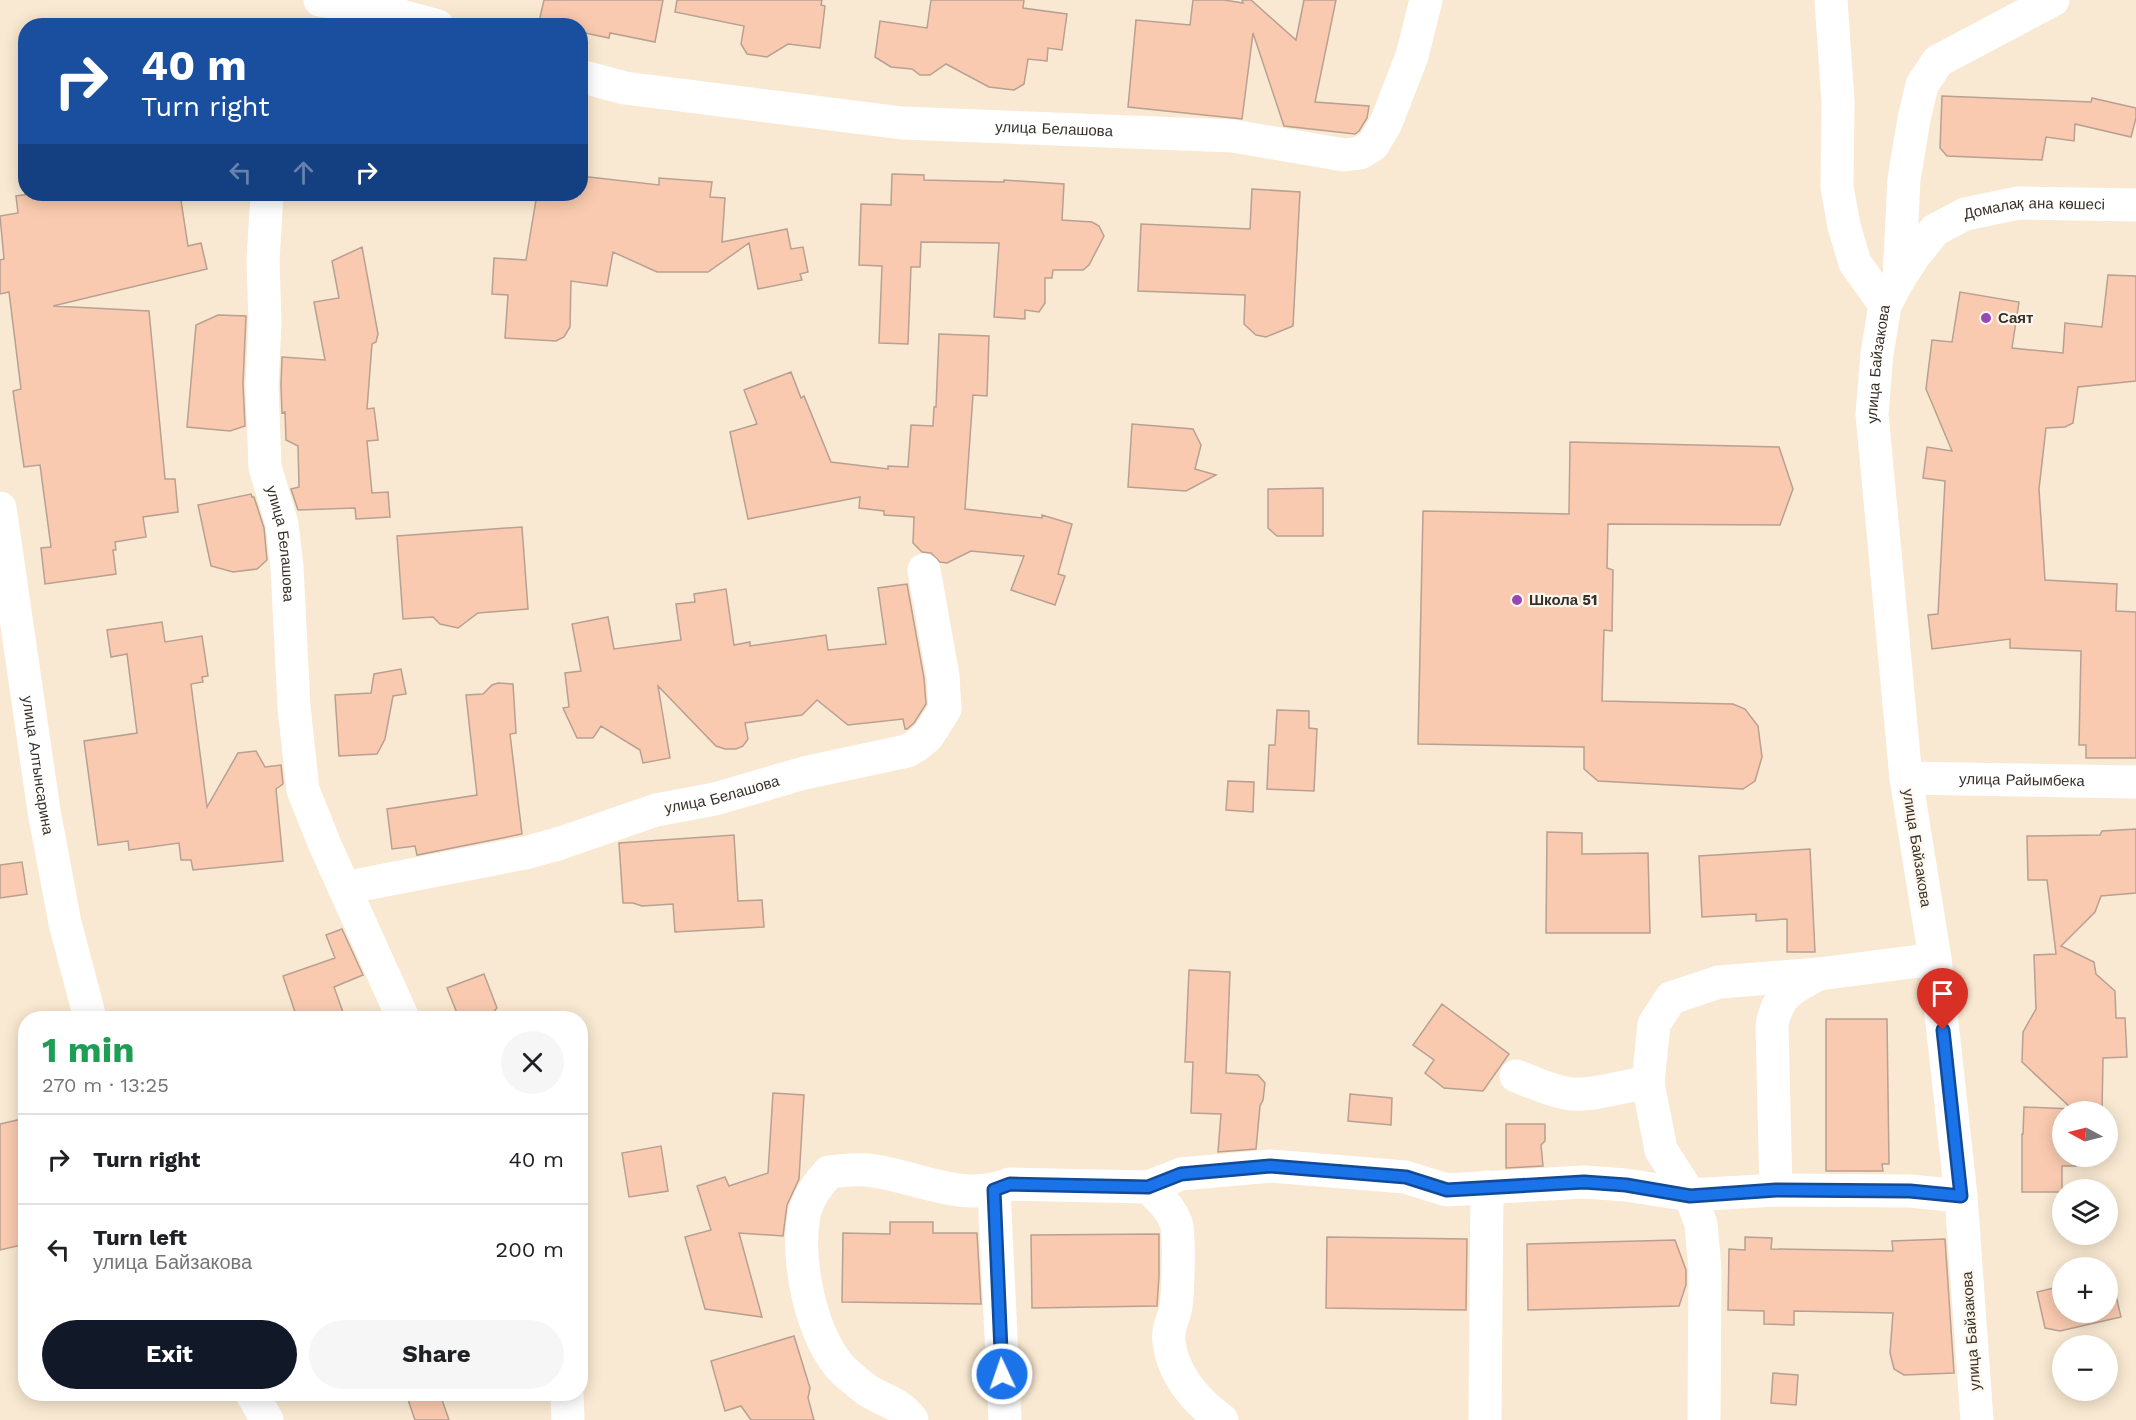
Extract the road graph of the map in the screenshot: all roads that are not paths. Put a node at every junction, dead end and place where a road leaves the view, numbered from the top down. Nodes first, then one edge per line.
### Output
1 (1426, 0) edge
2 (1831, 0) edge
3 (2053, 0) edge
4 (323, 9) edge
5 (408, 18) edge
6 (588, 78) edge
7 (266, 201) edge
8 (2136, 205) edge
9 (1935, 230) joint
10 (1892, 292) junction
11 (0, 508) edge
12 (924, 570) dead end
13 (1906, 778) junction
14 (2136, 782) edge
15 (344, 888) junction
16 (1935, 959) junction
17 (1819, 974) junction
18 (88, 1011) edge
19 (400, 1011) edge
20 (1516, 1076) dead end
21 (1647, 1083) junction
22 (1148, 1187) junction
23 (1487, 1187) junction
24 (994, 1190) junction
25 (1776, 1190) junction
26 (1690, 1196) junction
27 (1961, 1196) junction
28 (256, 1401) edge
29 (567, 1401) edge
30 (267, 1420) edge
31 (568, 1420) edge
32 (912, 1420) edge
33 (1005, 1420) edge
34 (1222, 1420) edge
35 (1485, 1420) edge
36 (1704, 1420) edge
37 (1977, 1420) edge

1 - 6 street, улица Белашова
2 - 10 street
3 - 10 street, улица Байзакова
4 - 5 street
7 - 15 street, улица Белашова
8 - 9 street, Домалақ ана көшесі
9 - 10 street, улица Байзакова
10 - 13 street, улица Байзакова
11 - 18 street, улица Алтынсарина
12 - 15 street, улица Белашова
13 - 14 street, улица Райымбека
13 - 16 street, улица Байзакова
15 - 19 street, улица Белашова
16 - 17 street
16 - 27 street, улица Байзакова
17 - 21 street
17 - 25 street
20 - 21 street
21 - 26 street
22 - 23 street
22 - 24 street
22 - 34 street
23 - 26 street
23 - 35 street
24 - 32 street
24 - 33 street
25 - 26 street
25 - 27 street
26 - 36 street
27 - 37 street, улица Байзакова
28 - 30 street
29 - 31 street

